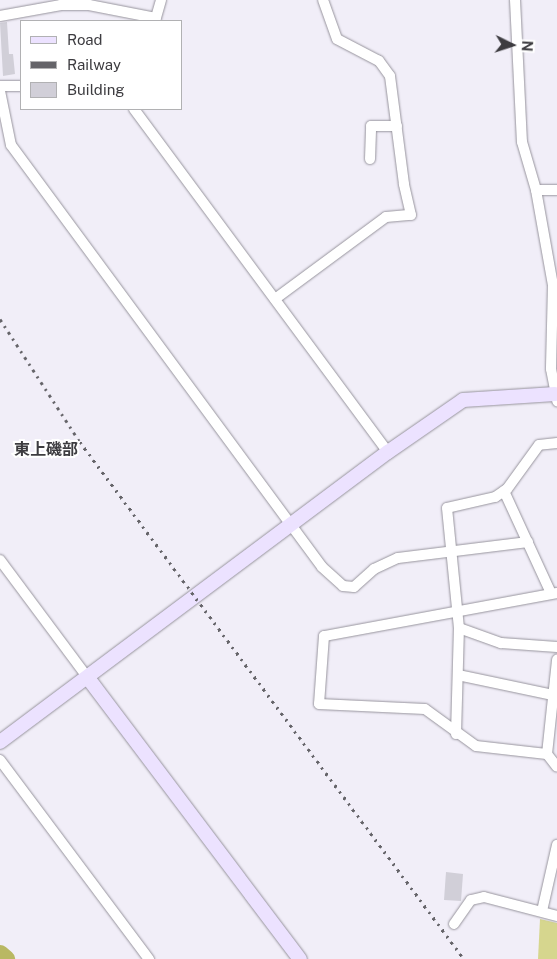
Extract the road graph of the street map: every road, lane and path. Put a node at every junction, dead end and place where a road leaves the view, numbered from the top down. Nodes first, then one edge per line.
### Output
1 (161, 0) edge
2 (323, 0) edge
3 (515, 0) edge
4 (0, 16) edge
5 (156, 20) edge
6 (0, 86) edge
7 (20, 86) edge
8 (0, 91) edge
9 (135, 110) edge
10 (397, 126) junction
11 (370, 159) dead end
12 (536, 190) junction
13 (557, 190) edge
14 (274, 299) junction
15 (556, 397) edge
16 (557, 443) edge
17 (388, 452) junction
18 (504, 490) junction
19 (291, 524) junction
20 (528, 542) junction
21 (452, 553) junction
22 (0, 560) edge
23 (554, 593) edge
24 (459, 610) junction
25 (459, 628) junction
26 (557, 646) edge
27 (557, 660) edge
28 (458, 675) junction
29 (88, 678) junction
30 (553, 696) junction
31 (456, 734) junction
32 (0, 742) edge
33 (547, 754) junction
34 (0, 760) edge
35 (557, 767) edge
36 (557, 845) edge
37 (542, 911) junction
38 (557, 916) edge
39 (454, 924) dead end
40 (148, 959) edge
41 (300, 959) edge

1 - 5 street
2 - 10 street
3 - 12 street
4 - 5 street
6 - 7 street
8 - 19 street
9 - 14 street
10 - 11 street
10 - 14 street
12 - 13 street
12 - 15 street
14 - 17 street
15 - 17 street
16 - 18 street
17 - 19 street
18 - 20 street
18 - 21 street
19 - 21 street
19 - 29 street
20 - 21 street
20 - 23 street
21 - 24 street
22 - 29 street
23 - 24 street
24 - 25 street
24 - 31 street
25 - 26 street
25 - 28 street
27 - 30 street
28 - 30 street
28 - 31 street
29 - 32 street
29 - 41 street
30 - 33 street
31 - 33 street
33 - 35 street
34 - 40 street
36 - 37 street
37 - 38 street
37 - 39 street

